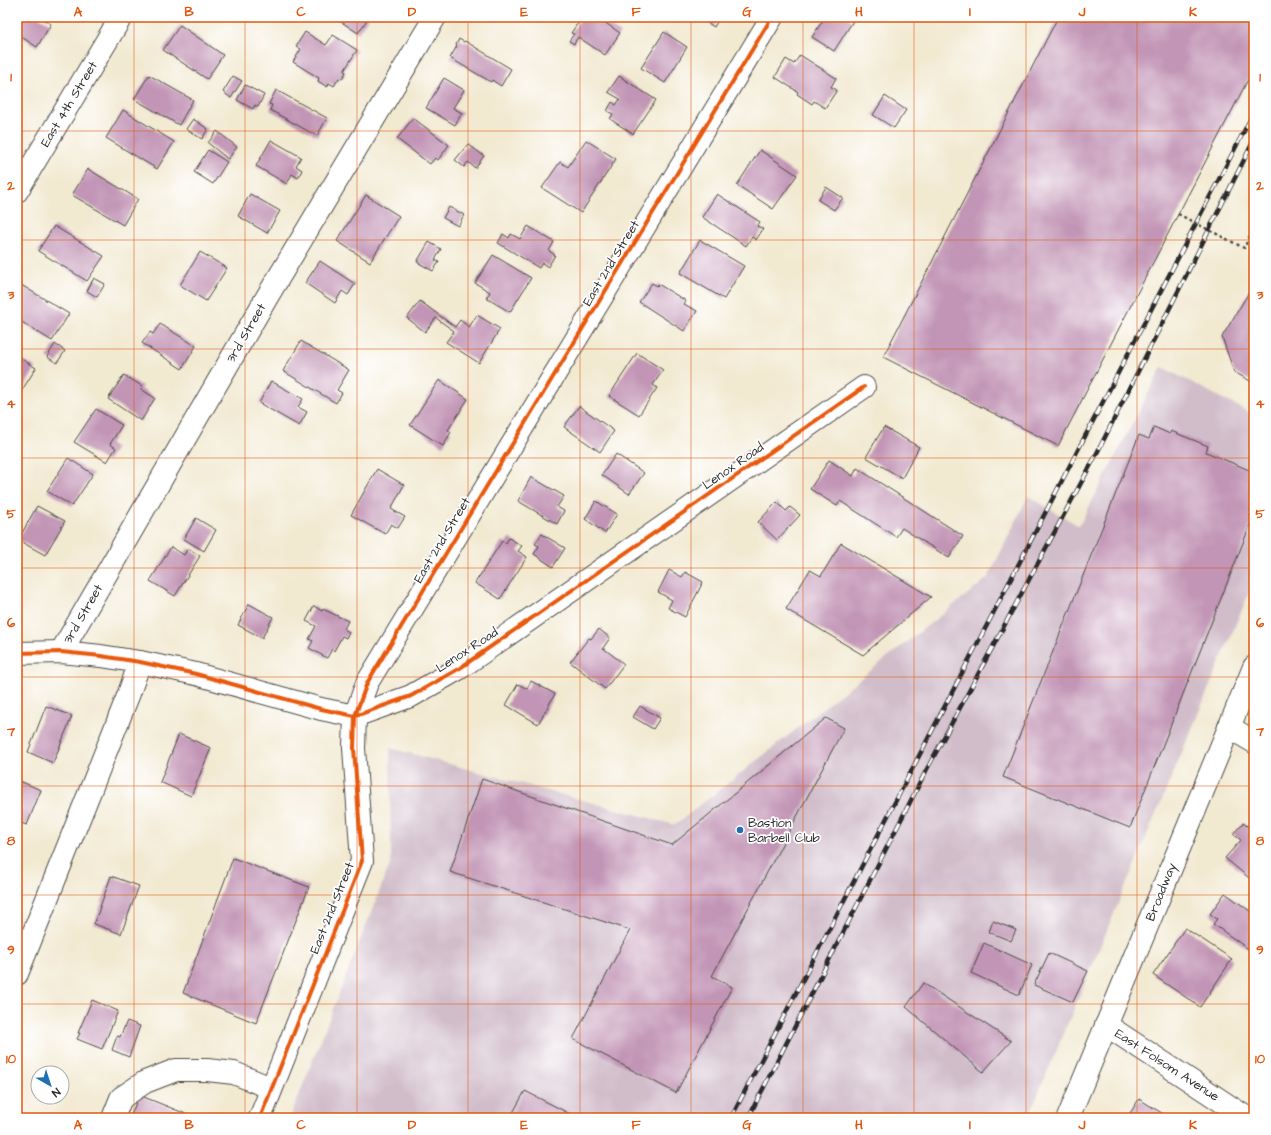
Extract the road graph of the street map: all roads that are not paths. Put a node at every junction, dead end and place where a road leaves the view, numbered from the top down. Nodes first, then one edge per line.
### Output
1 (121, 17) edge
2 (435, 17) edge
3 (772, 17) edge
4 (17, 191) edge
5 (864, 387) dead end
6 (61, 652) junction
7 (17, 653) edge
8 (140, 662) junction
9 (1254, 667) edge
10 (355, 716) junction
11 (1229, 727) junction
12 (1254, 742) edge
13 (17, 974) edge
14 (1106, 1025) junction
15 (271, 1088) junction
16 (113, 1118) edge
17 (260, 1118) edge
18 (1068, 1118) edge
19 (1248, 1118) edge

1 - 4 street, East 4th Street
2 - 6 street, 3rd Street
3 - 10 street, East 2nd Street
5 - 10 street, Lenox Road
6 - 7 street
6 - 8 street
8 - 10 street
8 - 13 street
9 - 11 street, Broadway
10 - 15 street, East 2nd Street
11 - 12 street
11 - 14 street, Broadway
14 - 18 street, Broadway
14 - 19 street, East Folsom Avenue
15 - 16 street
15 - 17 street, East 2nd Street

